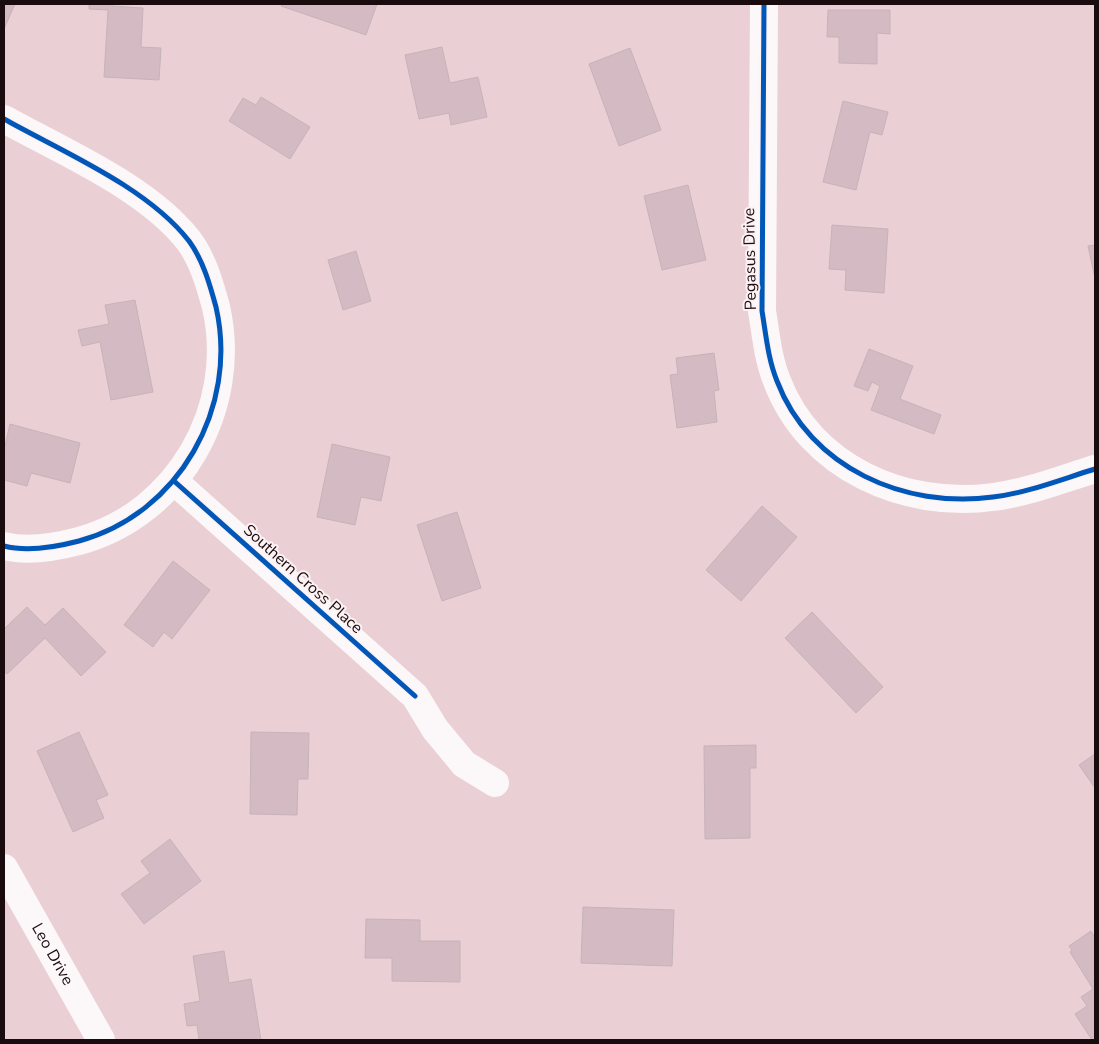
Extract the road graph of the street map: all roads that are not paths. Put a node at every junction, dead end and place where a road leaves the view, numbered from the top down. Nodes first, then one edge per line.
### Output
1 (764, 4) edge
2 (4, 119) edge
3 (1095, 469) edge
4 (174, 481) junction
5 (4, 546) edge
6 (495, 783) dead end
7 (4, 868) edge
8 (101, 1040) edge

1 - 3 street, Pegasus Drive
2 - 4 street
4 - 5 street
4 - 6 street, Southern Cross Place
7 - 8 street, Leo Drive

